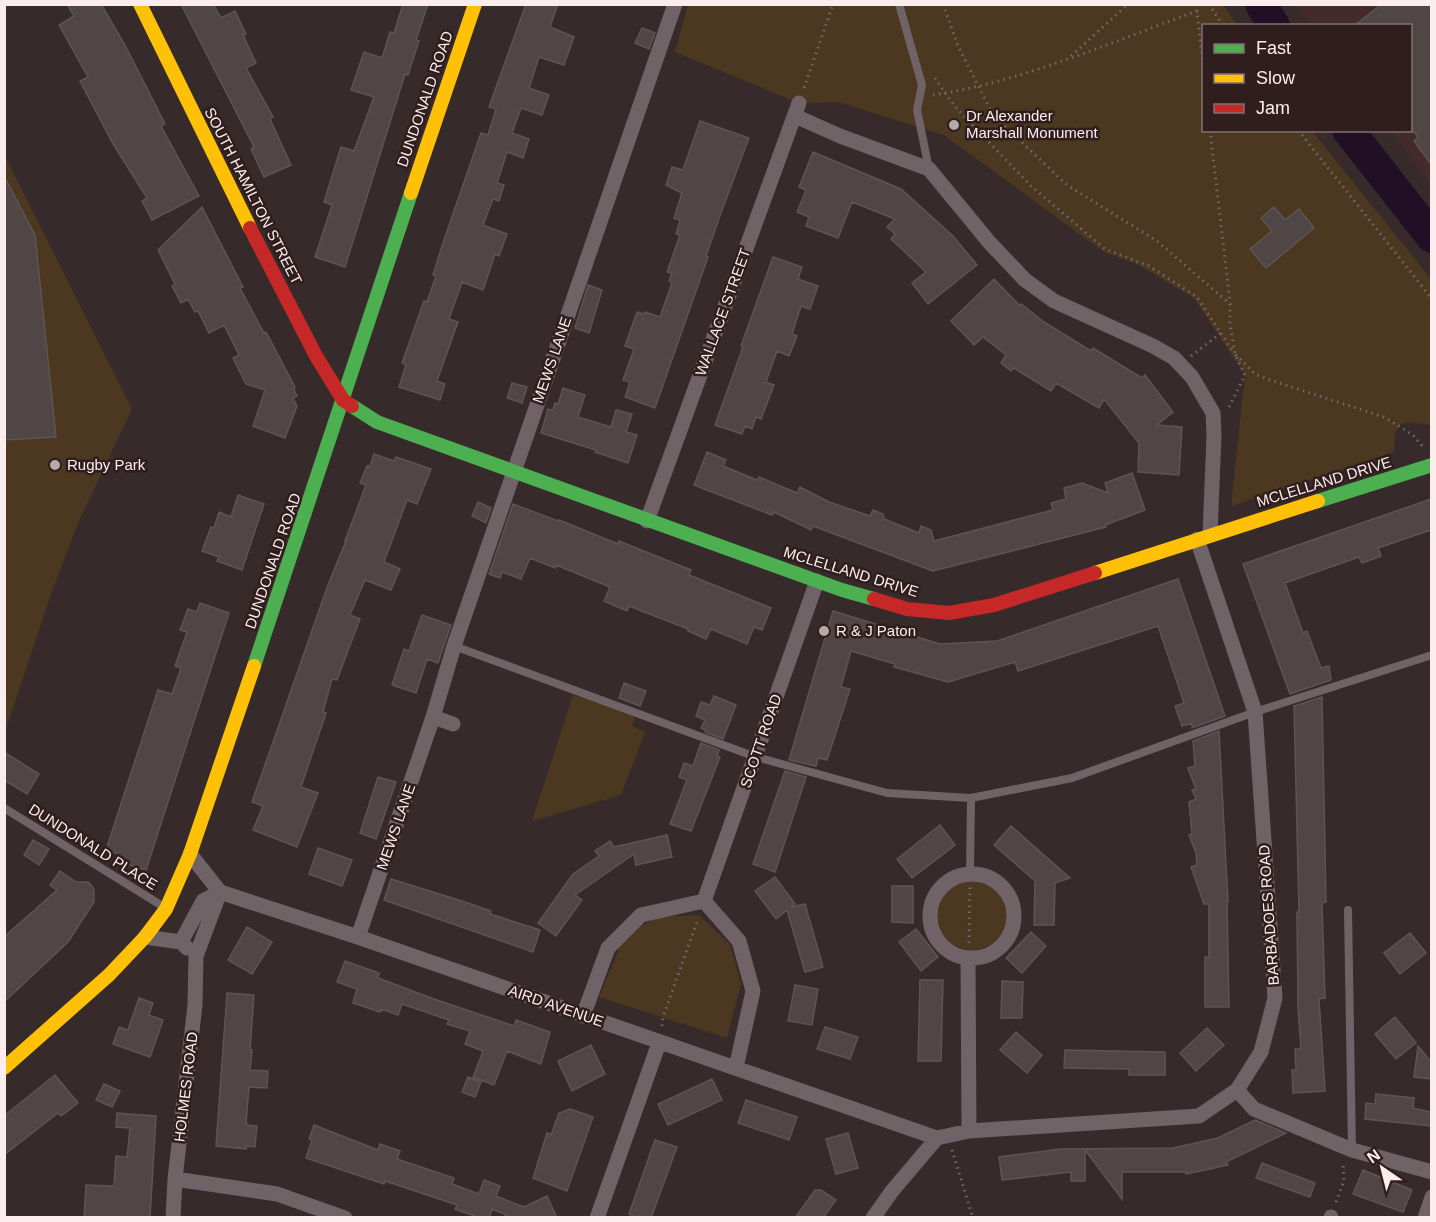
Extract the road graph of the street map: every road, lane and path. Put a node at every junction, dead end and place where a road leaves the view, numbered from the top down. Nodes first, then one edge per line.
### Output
1 (140, 4) edge
2 (475, 4) edge
3 (675, 4) edge
4 (833, 4) edge
5 (899, 4) edge
6 (943, 4) edge
7 (1128, 4) edge
8 (1196, 4) edge
9 (1209, 4) edge
10 (1197, 11) junction
11 (1222, 24) edge
12 (1070, 57) junction
13 (1202, 62) edge
14 (933, 76) dead end
15 (979, 87) junction
16 (945, 93) junction
17 (797, 110) junction
18 (917, 110) junction
19 (1210, 132) edge
20 (1300, 132) edge
21 (929, 169) junction
22 (1431, 299) edge
23 (1230, 304) junction
24 (1221, 333) junction
25 (1234, 354) junction
26 (1180, 364) junction
27 (343, 400) junction
28 (1214, 435) junction
29 (1425, 450) dead end
30 (1431, 465) edge
31 (514, 470) junction
32 (647, 521) junction
33 (1203, 537) junction
34 (817, 581) junction
35 (454, 646) junction
36 (1431, 655) edge
37 (1255, 712) junction
38 (433, 717) junction
39 (453, 724) dead end
40 (756, 757) junction
41 (971, 798) junction
42 (4, 808) edge
43 (190, 854) junction
44 (970, 873) junction
45 (220, 892) junction
46 (704, 901) junction
47 (166, 909) junction
48 (1348, 910) dead end
49 (145, 937) junction
50 (358, 937) junction
51 (181, 942) junction
52 (196, 956) junction
53 (968, 958) junction
54 (584, 1016) junction
55 (659, 1042) junction
56 (4, 1068) edge
57 (736, 1068) junction
58 (1237, 1090) junction
59 (969, 1131) junction
60 (942, 1137) junction
61 (1353, 1151) junction
62 (1431, 1172) edge
63 (175, 1179) junction
64 (1431, 1197) edge
65 (1331, 1217) edge
66 (172, 1218) edge
67 (345, 1218) edge
68 (597, 1218) edge
69 (873, 1218) edge
70 (973, 1218) edge
71 (1425, 1218) edge

1 - 27 street, SOUTH HAMILTON STREET
2 - 27 street, DUNDONALD ROAD
3 - 31 street, MEWS LANE
4 - 17 path
5 - 18 lane
6 - 15 path
7 - 12 path
8 - 10 path
9 - 11 path
10 - 12 path
10 - 13 path
12 - 15 path
14 - 16 path
15 - 16 path
15 - 23 path
16 - 18 path
16 - 24 path
17 - 21 street
17 - 32 street, WALLACE STREET
18 - 21 lane
19 - 23 path
20 - 22 path
21 - 26 street
23 - 25 path
24 - 25 path
24 - 26 path
25 - 28 path
25 - 29 path
26 - 28 street
27 - 31 street, MCLELLAND DRIVE
27 - 43 street, DUNDONALD ROAD
28 - 33 street
30 - 33 street, MCLELLAND DRIVE
31 - 32 street, MCLELLAND DRIVE
31 - 35 street, MEWS LANE
32 - 34 street, MCLELLAND DRIVE
33 - 34 street, MCLELLAND DRIVE
33 - 37 street, BARBADOES ROAD
34 - 40 street, SCOTT ROAD
35 - 38 street, MEWS LANE
35 - 40 lane
36 - 37 lane
37 - 41 lane
37 - 58 street, BARBADOES ROAD
38 - 39 street
38 - 50 street, MEWS LANE
40 - 41 lane
40 - 46 street, SCOTT ROAD
41 - 44 lane
42 - 47 lane, DUNDONALD PLACE
43 - 45 street
43 - 47 street, DUNDONALD ROAD
44 - 53 path
44 - 53 street
44 - 53 street
45 - 50 street, AIRD AVENUE
45 - 51 street
45 - 52 street, HOLMES ROAD
46 - 54 street
46 - 55 path
46 - 57 street
47 - 49 street, DUNDONALD ROAD
48 - 61 lane
49 - 51 street
49 - 56 street, DUNDONALD ROAD
50 - 54 street, AIRD AVENUE
51 - 52 street
52 - 63 street, HOLMES ROAD
53 - 59 street
54 - 55 street, AIRD AVENUE
55 - 57 street, AIRD AVENUE
55 - 68 street
57 - 60 street, AIRD AVENUE
58 - 59 street, BARBADOES ROAD
58 - 61 street
59 - 60 street, BARBADOES ROAD
60 - 69 street
60 - 70 path
61 - 62 street
61 - 65 path
63 - 66 street, HOLMES ROAD
63 - 67 street
64 - 71 street

